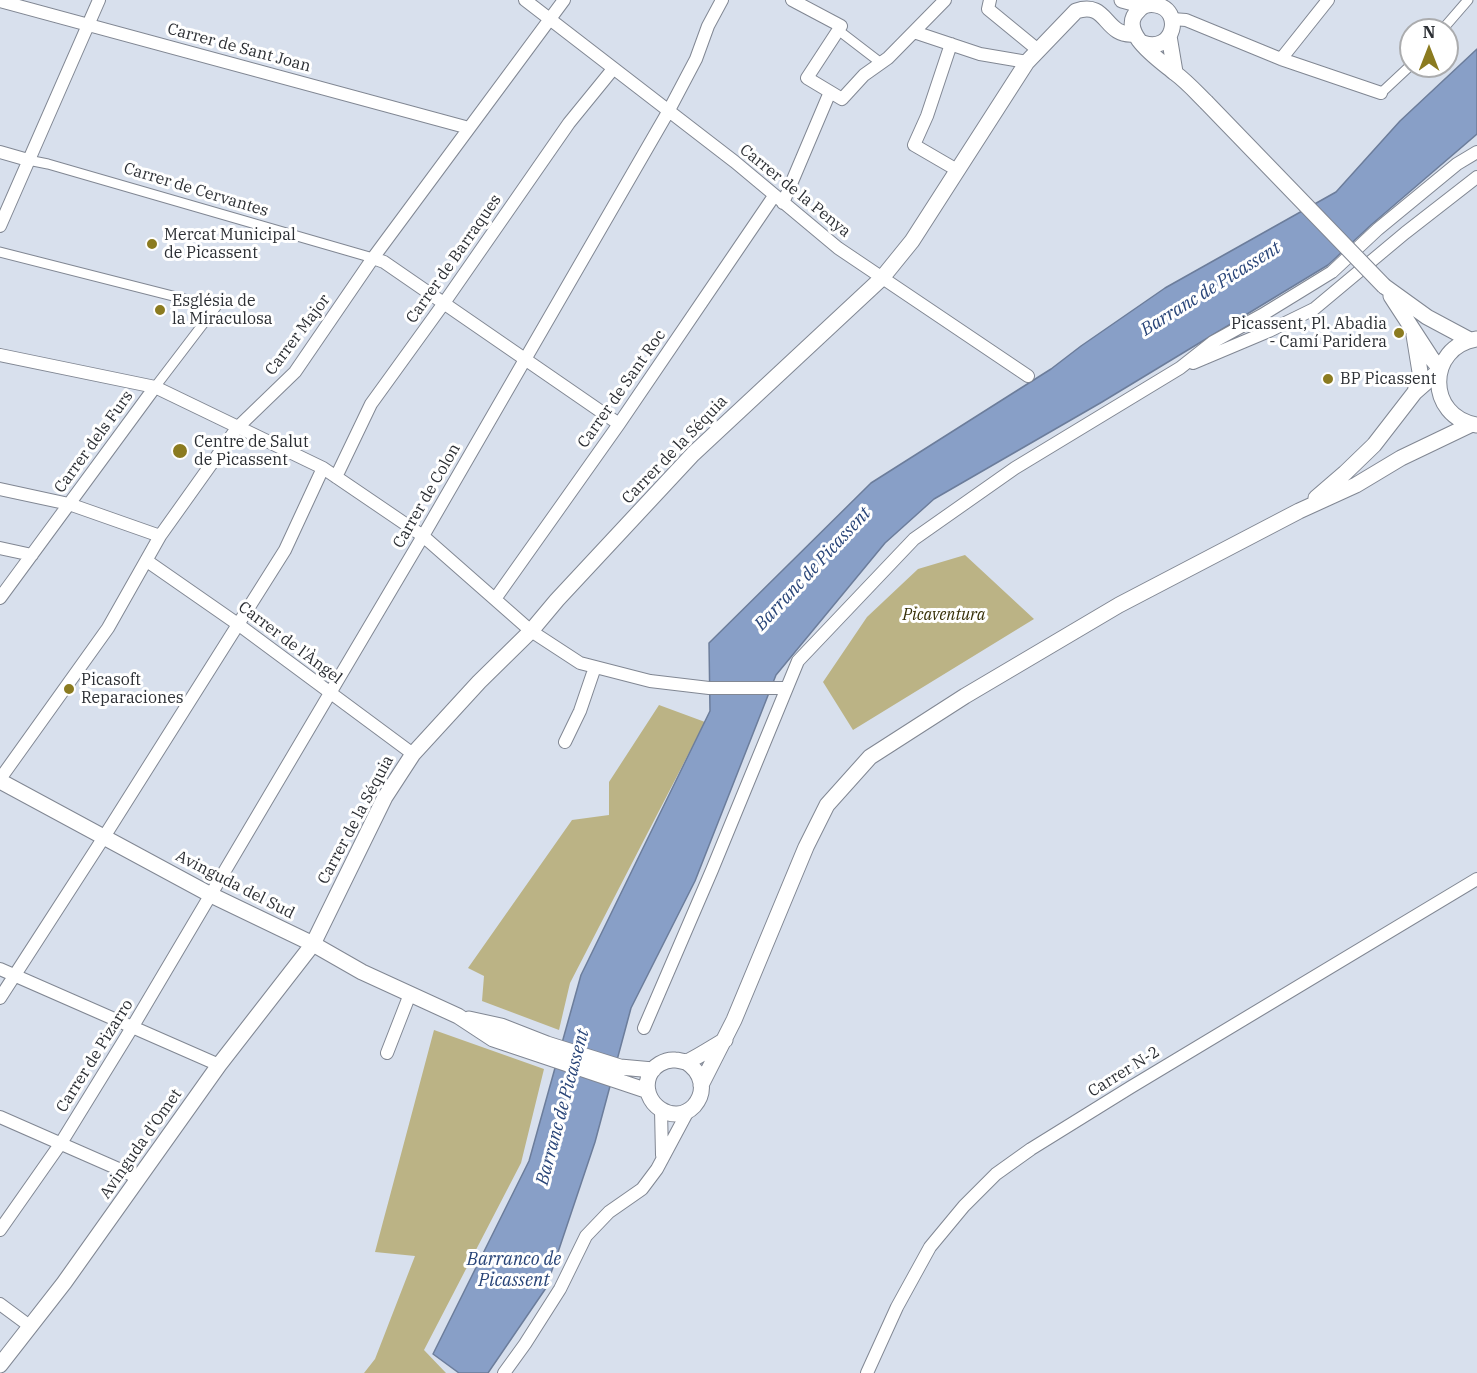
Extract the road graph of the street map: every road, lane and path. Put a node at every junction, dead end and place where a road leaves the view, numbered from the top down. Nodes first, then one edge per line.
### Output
1 (99, 0) edge
2 (525, 0) edge
3 (564, 0) edge
4 (722, 0) edge
5 (794, 0) edge
6 (945, 0) edge
7 (990, 0) edge
8 (1175, 0) edge
9 (1328, 0) edge
10 (1468, 0) edge
11 (0, 1) edge
12 (1137, 6) edge
13 (1171, 17) junction
14 (1452, 18) edge
15 (550, 19) junction
16 (89, 24) junction
17 (838, 30) junction
18 (914, 32) junction
19 (1169, 36) junction
20 (1138, 38) junction
21 (951, 44) junction
22 (1038, 50) junction
23 (1281, 59) junction
24 (1027, 62) junction
25 (881, 63) junction
26 (613, 69) junction
27 (1175, 72) junction
28 (1399, 76) edge
29 (830, 92) junction
30 (1381, 93) joint
31 (668, 112) junction
32 (469, 128) junction
33 (0, 152) edge
34 (1477, 152) edge
35 (28, 160) junction
36 (957, 170) junction
37 (1477, 177) edge
38 (779, 200) junction
39 (0, 226) edge
40 (0, 252) edge
41 (373, 258) junction
42 (882, 278) junction
43 (1384, 286) junction
44 (444, 303) junction
45 (1413, 329) junction
46 (1473, 339) edge
47 (0, 356) edge
48 (526, 359) junction
49 (1180, 368) junction
50 (1440, 369) junction
51 (1028, 376) dead end
52 (155, 387) junction
53 (1415, 392) junction
54 (619, 424) junction
55 (1474, 424) edge
56 (237, 428) junction
57 (323, 468) junction
58 (336, 477) junction
59 (0, 489) edge
60 (69, 504) junction
61 (1299, 512) junction
62 (160, 536) junction
63 (423, 536) junction
64 (0, 548) edge
65 (32, 555) junction
66 (147, 561) junction
67 (0, 598) edge
68 (495, 599) junction
69 (239, 625) junction
70 (531, 631) junction
71 (595, 667) junction
72 (786, 688) junction
73 (329, 693) junction
74 (565, 742) dead end
75 (413, 754) junction
76 (0, 780) edge
77 (104, 837) junction
78 (1477, 879) edge
79 (211, 895) junction
80 (313, 944) junction
81 (0, 969) edge
82 (15, 976) junction
83 (410, 994) junction
84 (0, 998) edge
85 (133, 1026) junction
86 (644, 1028) dead end
87 (725, 1040) junction
88 (387, 1053) dead end
89 (686, 1062) junction
90 (219, 1065) junction
91 (653, 1070) junction
92 (619, 1073) junction
93 (701, 1085) junction
94 (648, 1091) junction
95 (661, 1110) junction
96 (688, 1110) junction
97 (0, 1117) edge
98 (60, 1143) junction
99 (662, 1156) junction
100 (139, 1178) junction
101 (0, 1230) edge
102 (0, 1304) edge
103 (32, 1327) junction
104 (0, 1365) edge
105 (504, 1373) edge
106 (867, 1373) edge

1 - 16 street
2 - 15 street, Carrer de la Penya
3 - 15 street, Carrer Major
4 - 31 street, Carrer de Colon
5 - 17 street
6 - 18 street
7 - 22 street
8 - 12 street
8 - 13 street
9 - 23 street
10 - 14 street
11 - 16 street, Carrer de Sant Joan
12 - 13 street
12 - 20 street
13 - 19 street
13 - 23 street
15 - 26 street, Carrer de la Penya
15 - 32 street, Carrer Major
16 - 32 street, Carrer de Sant Joan
16 - 35 street
17 - 25 street
17 - 29 street
18 - 21 street
18 - 25 street
19 - 20 street
19 - 27 street
20 - 22 street, Carrer de la Séquia
20 - 27 street
21 - 24 street
21 - 36 street
22 - 24 street, Carrer de la Séquia
23 - 30 street
24 - 36 street, Carrer de la Séquia
25 - 29 street
26 - 31 street, Carrer de la Penya
26 - 44 street, Carrer de Barraques
27 - 43 street, bridge
28 - 30 street
29 - 38 street, Carrer de Sant Roc
31 - 38 street, Carrer de la Penya
31 - 48 street, Carrer de Colon
32 - 41 street, Carrer Major
33 - 35 street, Carrer de Cervantes
34 - 49 street
35 - 39 street
35 - 41 street, Carrer de Cervantes
36 - 42 street, Carrer de la Séquia
37 - 49 street
38 - 42 street, Carrer de la Penya
38 - 54 street, Carrer de Sant Roc
40 - 52 street, Carrer dels Furs
41 - 44 street, Carrer de Cervantes
41 - 56 street, Carrer Major
42 - 51 street, Carrer de la Penya
42 - 70 street, Carrer de la Séquia
43 - 45 street
43 - 46 street
44 - 48 street, Carrer de Cervantes
44 - 58 street, Carrer de Barraques
45 - 50 street
45 - 53 street
46 - 50 street
47 - 52 street
48 - 54 street, Carrer de Cervantes
48 - 63 street, Carrer de Colon
49 - 72 street
50 - 53 street
50 - 55 street
52 - 56 street
52 - 60 street, Carrer dels Furs
53 - 61 street
54 - 68 street, Carrer de Sant Roc
55 - 61 street
56 - 57 street
56 - 62 street, Carrer Major
57 - 58 street
57 - 69 street
58 - 63 street
59 - 60 street
60 - 62 street
60 - 65 street, Carrer dels Furs
61 - 87 street
62 - 66 street, Carrer Major
63 - 68 street
63 - 73 street, Carrer de Colon
64 - 65 street
65 - 67 street, Carrer dels Furs
66 - 69 street, Carrer de l'Àngel
66 - 76 street, Carrer Major
68 - 70 street
69 - 73 street, Carrer de l'Àngel
69 - 77 street
70 - 71 street
70 - 75 street, Carrer de la Séquia
71 - 72 street
71 - 74 street
72 - 86 street
73 - 75 street, Carrer de l'Àngel
73 - 79 street, Carrer de Colon
75 - 80 street, Carrer de la Séquia
76 - 77 street, Avinguda del Sud
77 - 79 street, Avinguda del Sud
77 - 82 street
78 - 106 street, Carrer N-2
79 - 80 street, Avinguda del Sud
79 - 85 street, Carrer de Pizarro
80 - 83 street, Avinguda del Sud
80 - 90 street, Avinguda d'Omet
81 - 82 street
82 - 84 street
82 - 85 street
83 - 88 street
83 - 92 street, Avinguda del Sud
85 - 90 street
85 - 98 street, Carrer de Pizarro
87 - 89 street
87 - 93 street
89 - 91 street
89 - 93 street
90 - 100 street, Avinguda d'Omet
91 - 92 street, Avinguda del Sud
91 - 94 street
92 - 94 street, Avinguda del Sud
93 - 96 street
94 - 95 street
95 - 96 street
95 - 99 street
96 - 99 street
97 - 98 street
98 - 100 street
98 - 101 street, Carrer de Pizarro
99 - 105 street
100 - 103 street, Avinguda d'Omet
102 - 103 street
103 - 104 street, Avinguda d'Omet

